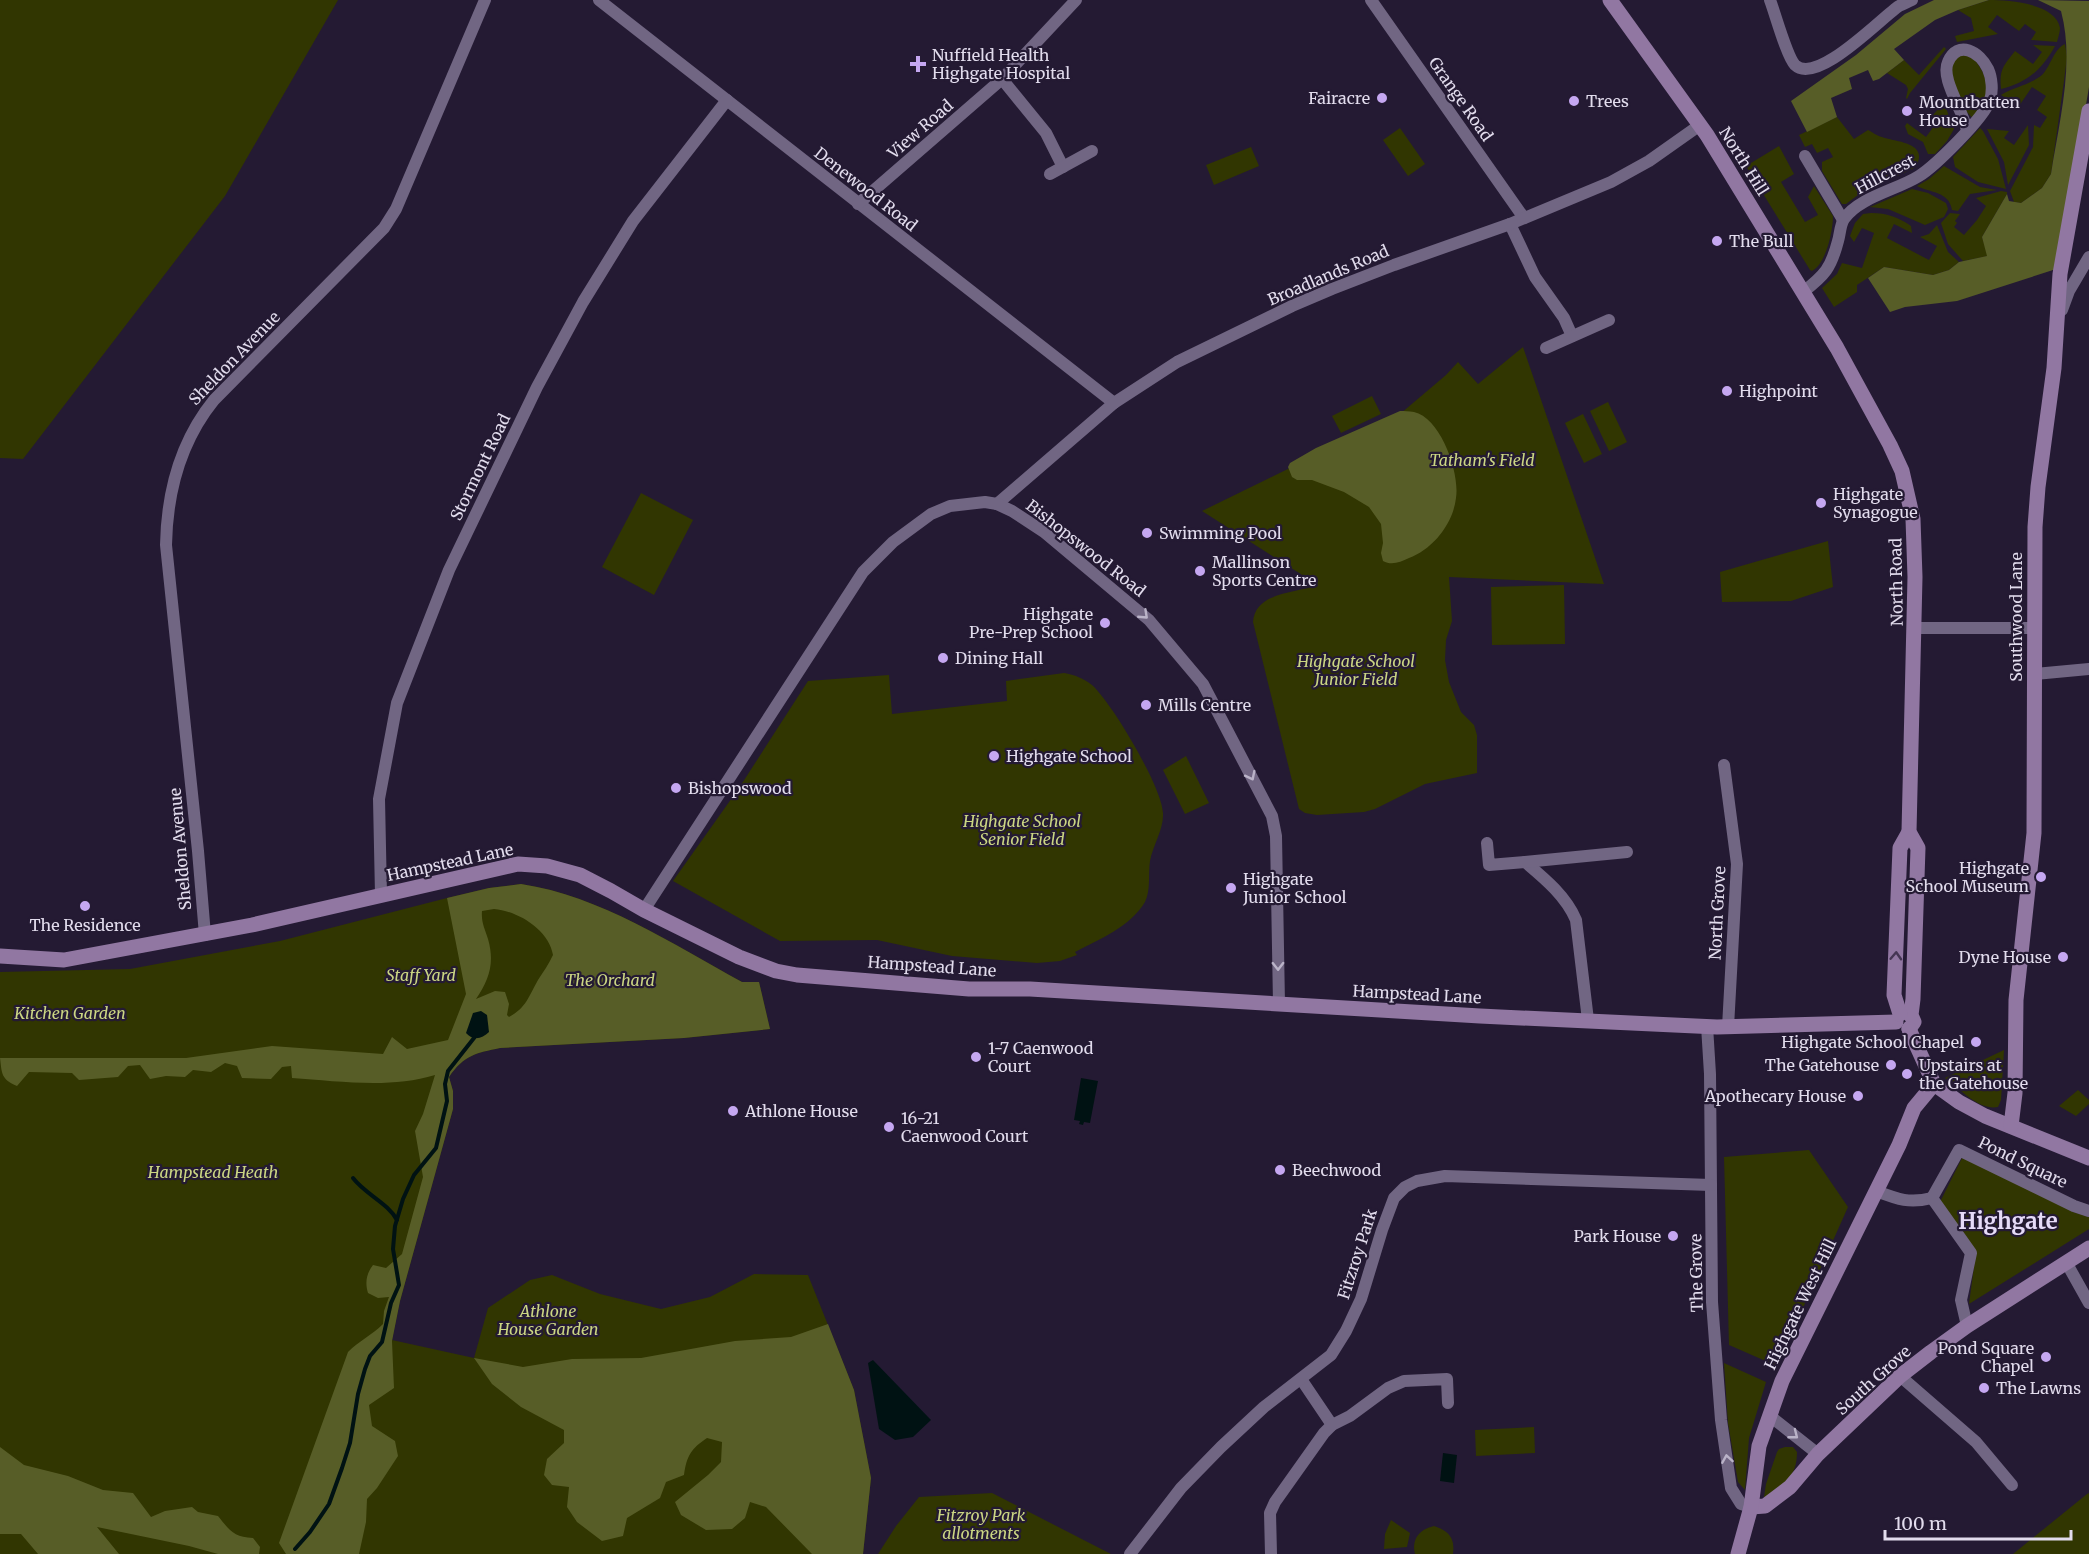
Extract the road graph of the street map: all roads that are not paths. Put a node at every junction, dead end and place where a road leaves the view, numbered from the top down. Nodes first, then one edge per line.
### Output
1 (485, 0) edge
2 (599, 0) edge
3 (1076, 0) edge
4 (1371, 0) edge
5 (1610, 0) edge
6 (1770, 0) edge
7 (1912, 0) edge
8 (1898, 3) edge
9 (1002, 79) junction
10 (727, 99) junction
11 (2089, 111) edge
12 (1700, 125) junction
13 (1967, 131) junction
14 (1092, 151) dead end
15 (1805, 156) dead end
16 (1063, 167) junction
17 (1050, 174) dead end
18 (858, 204) junction
19 (1524, 218) junction
20 (1844, 220) junction
21 (1510, 224) junction
22 (2088, 258) edge
23 (1803, 292) junction
24 (1609, 320) dead end
25 (2058, 320) junction
26 (1572, 336) junction
27 (1546, 348) dead end
28 (1837, 348) joint
29 (1114, 403) junction
30 (997, 504) junction
31 (1915, 628) junction
32 (2033, 628) junction
33 (2089, 669) edge
34 (2035, 674) junction
35 (1724, 765) dead end
36 (1487, 843) dead end
37 (1627, 852) dead end
38 (1525, 862) junction
39 (381, 895) junction
40 (644, 910) junction
41 (205, 934) junction
42 (0, 956) edge
43 (1279, 1004) junction
44 (1588, 1020) junction
45 (1904, 1020) junction
46 (1707, 1026) junction
47 (1728, 1027) junction
48 (1934, 1084) junction
49 (2011, 1126) junction
50 (2089, 1158) edge
51 (1711, 1185) junction
52 (1876, 1191) junction
53 (1932, 1198) junction
54 (2089, 1210) edge
55 (2089, 1248) edge
56 (2066, 1262) junction
57 (2089, 1303) edge
58 (1967, 1326) junction
59 (1900, 1376) junction
60 (1301, 1379) junction
61 (1448, 1403) dead end
62 (1770, 1416) junction
63 (1332, 1425) junction
64 (1818, 1454) junction
65 (2012, 1485) dead end
66 (1751, 1507) junction
67 (1130, 1554) edge
68 (1271, 1554) edge
69 (1738, 1554) edge

1 - 41 street, Sheldon Avenue
2 - 10 street, Denewood Road
3 - 9 street, View Road
4 - 19 street, Grange Road
5 - 12 main road, North Hill
6 - 8 street
7 - 8 street
9 - 16 street
9 - 18 street, View Road
10 - 18 street, Denewood Road
10 - 39 street, Stormont Road
11 - 25 main road, Southwood Lane
12 - 19 street, Broadlands Road
12 - 23 main road, North Hill
13 - 13 street, Hillcrest
13 - 20 street, Hillcrest
14 - 16 street
15 - 20 street
16 - 17 street
18 - 29 street, Denewood Road
19 - 21 street, Broadlands Road
20 - 23 street
21 - 26 street
21 - 29 street, Broadlands Road
22 - 25 street
23 - 28 main road, North Hill
24 - 26 street
25 - 32 main road, Southwood Lane
26 - 27 street
28 - 31 main road, North Road
29 - 30 street, Broadlands Road
30 - 40 street, Bishopswood Road
30 -> 43 street, Bishopswood Road
31 - 32 street
31 - 45 main road, North Road
32 - 34 main road, Southwood Lane
33 - 34 street
34 - 49 main road, Southwood Lane
35 - 47 street, North Grove
36 - 38 street
37 - 38 street
38 - 44 street
39 - 40 main road, Hampstead Lane
39 - 41 main road, Hampstead Lane
40 - 43 main road, Hampstead Lane
41 - 42 main road, Hampstead Lane
43 - 44 main road, Hampstead Lane
44 - 46 main road, Hampstead Lane
45 - 47 main road, Hampstead Lane
45 - 48 main road, North Road
46 - 47 main road, Hampstead Lane
46 - 51 street, The Grove
48 - 49 main road
48 - 52 main road, Highgate West Hill
49 - 50 main road
51 - 60 street, Fitzroy Park
66 -> 51 street, The Grove
52 - 53 street
52 - 62 main road, Highgate West Hill
53 - 54 street, Pond Square
53 - 58 street
55 - 56 main road, South Grove
56 - 57 street
56 - 58 main road, South Grove
58 - 59 main road, South Grove
59 - 64 main road, South Grove
59 - 65 street
60 - 63 street
60 - 67 street, Fitzroy Park
61 - 63 street
62 -> 64 street
62 - 66 main road, Highgate West Hill
63 - 68 street
64 - 66 main road, South Grove
66 - 69 main road, Highgate West Hill

